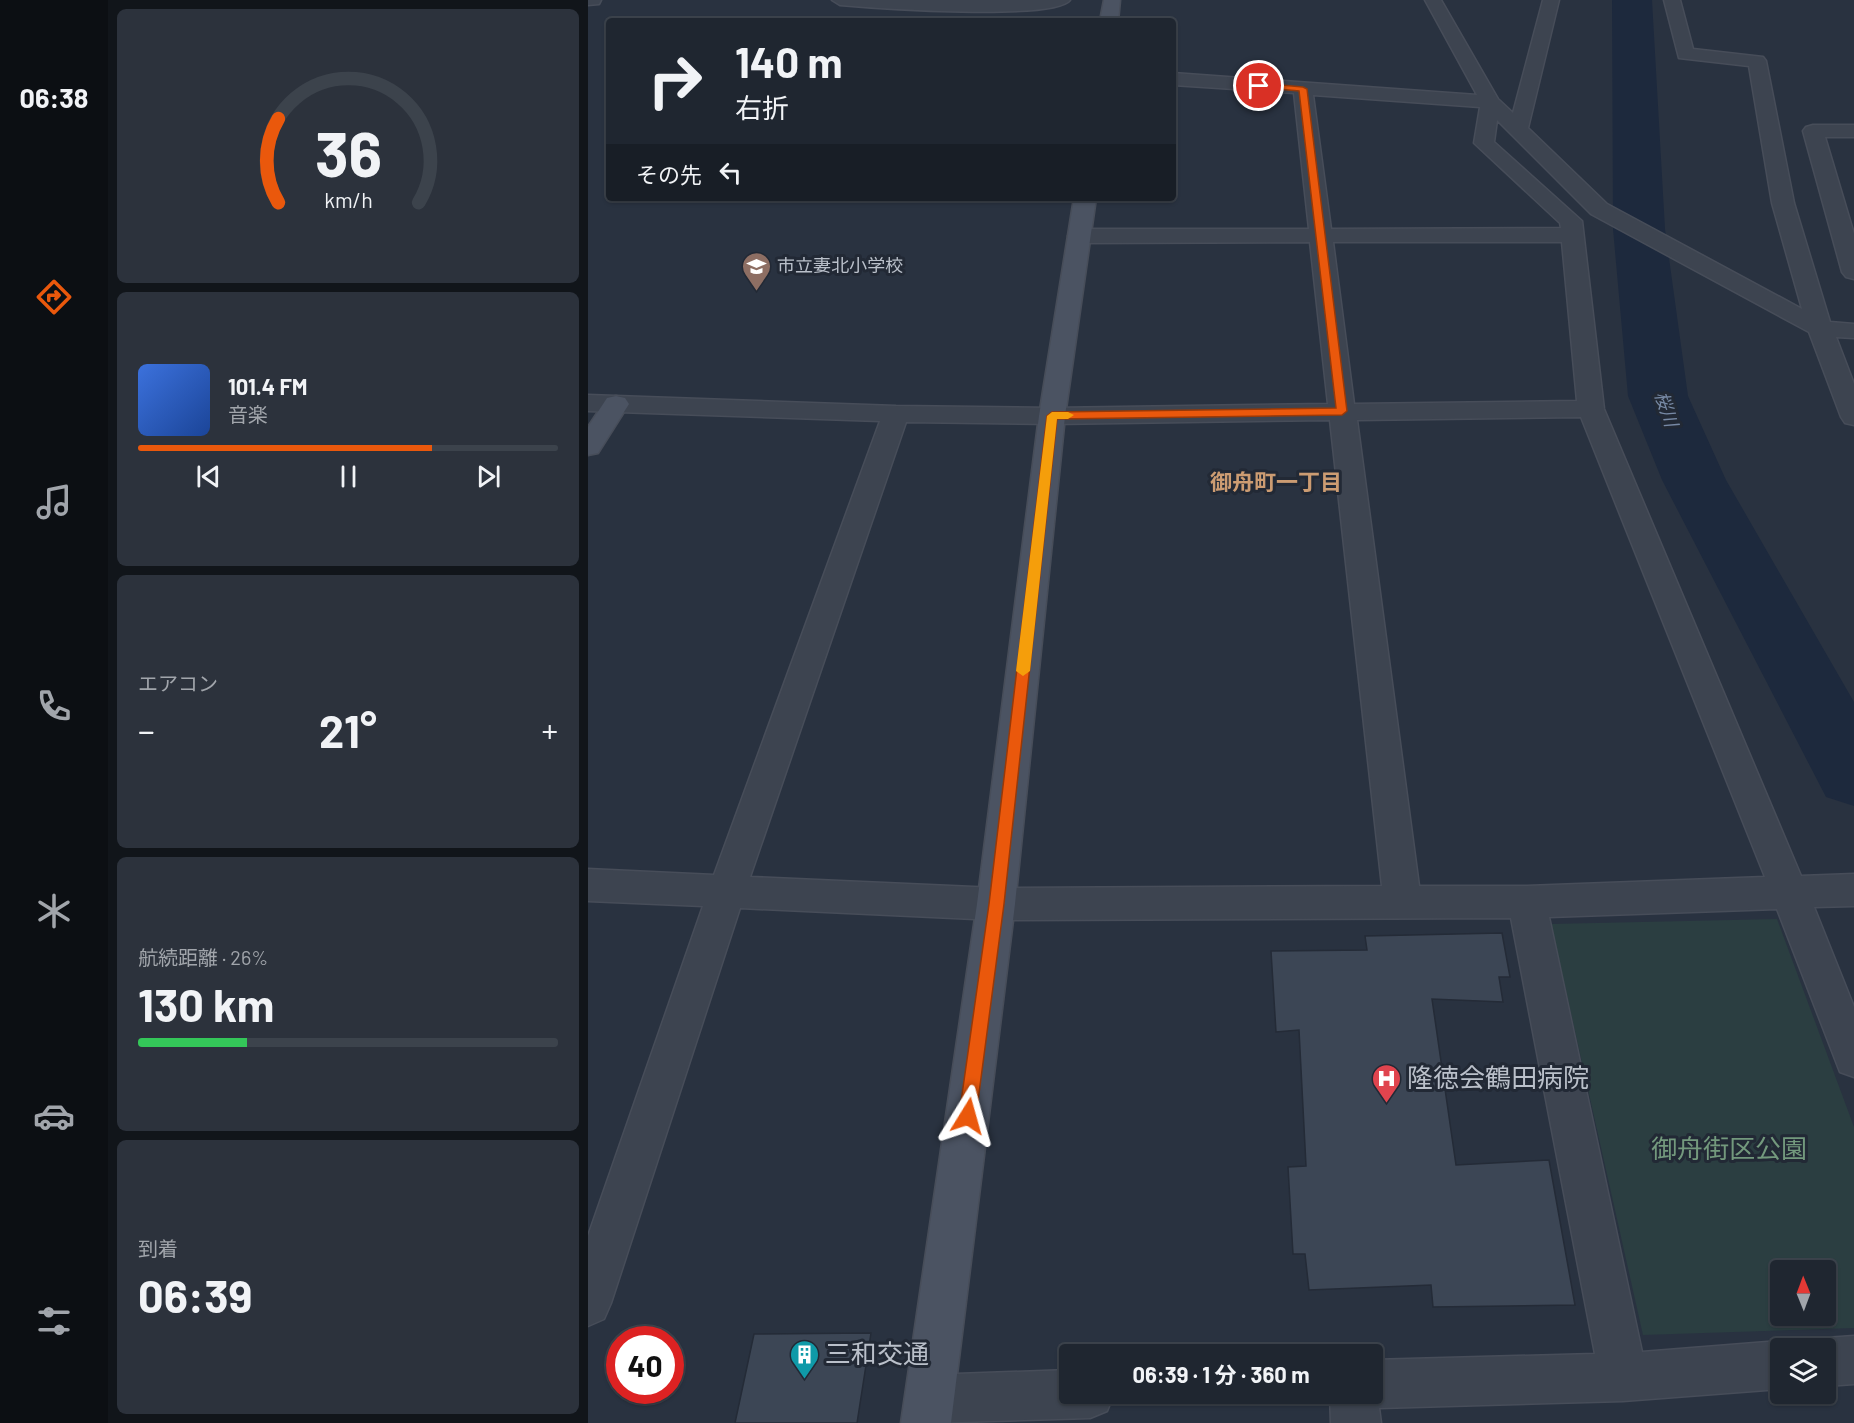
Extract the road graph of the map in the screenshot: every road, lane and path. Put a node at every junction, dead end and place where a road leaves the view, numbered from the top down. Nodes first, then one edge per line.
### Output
1 (588, 0) edge
2 (593, 0) edge
3 (840, 0) edge
4 (1062, 0) edge
5 (1112, 0) edge
6 (1432, 0) edge
7 (1551, 0) edge
8 (1672, 0) edge
9 (1109, 18) edge
10 (1176, 79) edge
11 (1303, 89) junction
12 (1490, 102) junction
13 (1518, 130) junction
14 (1854, 131) edge
15 (1084, 201) edge
16 (1572, 235) junction
17 (1079, 236) junction
18 (1320, 236) junction
19 (1854, 272) edge
20 (1820, 328) junction
21 (1854, 331) edge
22 (588, 403) edge
23 (616, 404) junction
24 (1591, 409) junction
25 (1342, 411) junction
26 (896, 414) junction
27 (1052, 416) junction
28 (1854, 417) edge
29 (588, 447) edge
30 (588, 885) edge
31 (1854, 890) edge
32 (1790, 891) junction
33 (726, 893) junction
34 (1402, 902) junction
35 (1527, 902) junction
36 (996, 904) junction
37 (1854, 1058) edge
38 (588, 1303) edge
39 (1854, 1360) edge
40 (1836, 1361) edge
41 (1770, 1366) edge
42 (1623, 1377) junction
43 (1383, 1384) edge
44 (1059, 1397) edge
45 (1355, 1404) edge
46 (928, 1411) edge
47 (1356, 1423) edge

1 - 2 street
3 - 4 street
5 - 9 street
6 - 12 street
7 - 13 street
8 - 20 street
10 - 11 street
11 - 12 street
11 - 18 street
12 - 13 street
12 - 16 street
13 - 20 street
14 - 19 street
15 - 17 street
16 - 18 street
16 - 24 street
17 - 18 street
17 - 27 street
18 - 25 street
20 - 21 street
20 - 28 street
22 - 23 street
23 - 26 street
23 - 29 street
24 - 25 street
24 - 32 street
25 - 27 street
25 - 34 street
26 - 27 street
26 - 33 street
27 - 36 street
30 - 33 street
31 - 32 street
32 - 35 street
32 - 37 street
33 - 36 street
33 - 38 street
34 - 35 street
34 - 36 street
35 - 42 street
36 - 46 street
39 - 40 street
41 - 42 street
42 - 43 street
44 - 46 street
45 - 47 street

